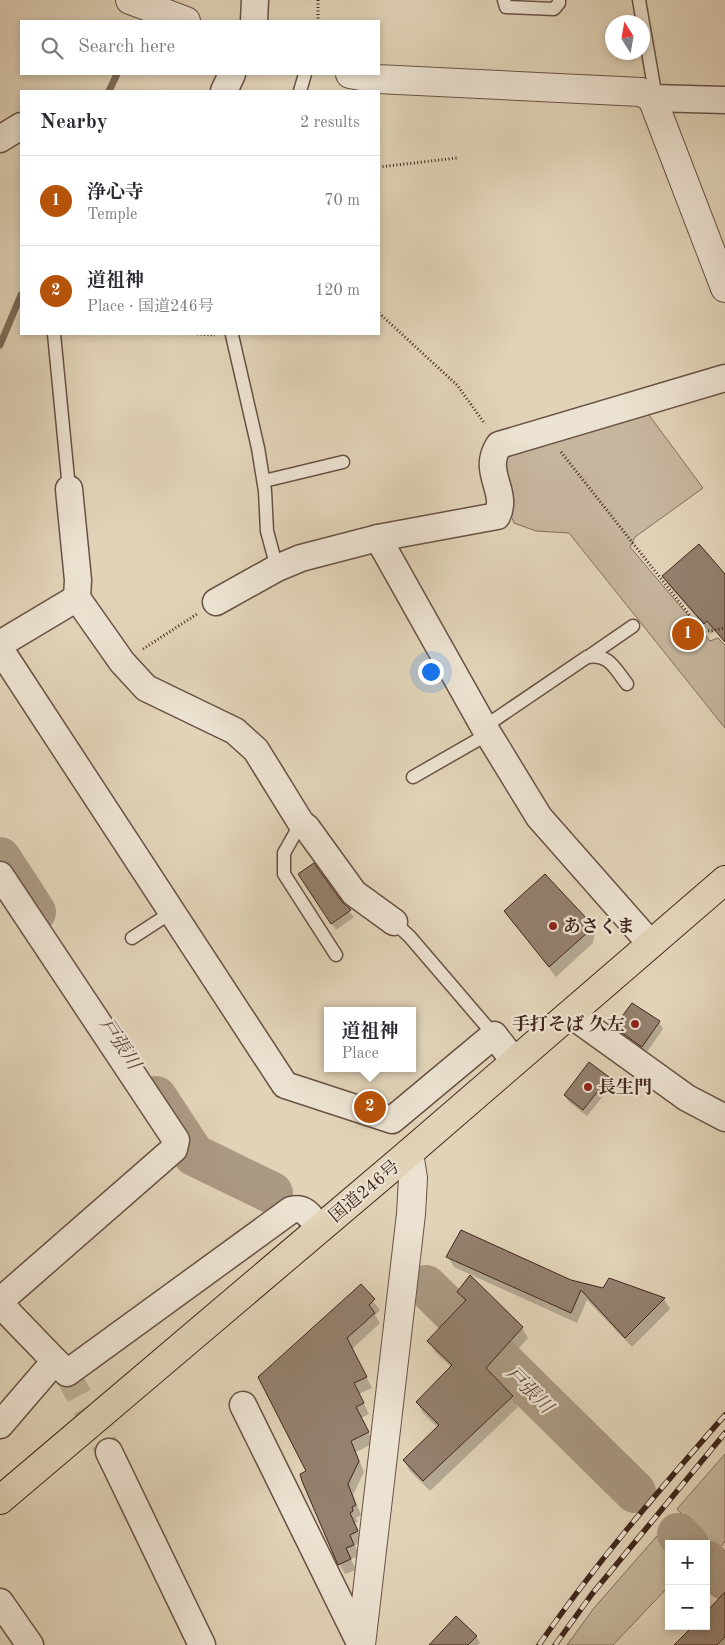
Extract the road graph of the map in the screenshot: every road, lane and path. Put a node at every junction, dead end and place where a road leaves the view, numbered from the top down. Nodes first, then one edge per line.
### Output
1 (130, 0) edge
2 (255, 0) edge
3 (318, 0) edge
4 (504, 0) edge
5 (559, 0) edge
6 (639, 0) edge
7 (183, 20) edge
8 (254, 20) edge
9 (318, 20) edge
10 (232, 75) edge
11 (305, 75) edge
12 (355, 75) edge
13 (224, 90) edge
14 (300, 90) edge
15 (654, 98) junction
16 (725, 100) edge
17 (20, 127) edge
18 (0, 139) edge
19 (457, 158) dead end
20 (380, 167) edge
21 (725, 288) edge
22 (380, 314) edge
23 (385, 320) junction
24 (380, 321) edge
25 (54, 335) edge
26 (232, 335) edge
27 (725, 378) edge
28 (546, 432) junction
29 (499, 446) junction
30 (343, 462) dead end
31 (264, 481) junction
32 (69, 489) joint
33 (378, 538) junction
34 (277, 568) junction
35 (77, 598) junction
36 (216, 602) joint
37 (633, 626) dead end
38 (725, 628) edge
39 (0, 644) edge
40 (0, 649) edge
41 (587, 657) junction
42 (128, 658) junction
43 (627, 684) dead end
44 (486, 731) junction
45 (413, 777) dead end
46 (301, 824) junction
47 (0, 875) edge
48 (725, 880) edge
49 (172, 912) junction
50 (394, 922) joint
51 (132, 938) dead end
52 (650, 943) junction
53 (336, 955) dead end
54 (570, 1014) junction
55 (494, 1035) junction
56 (515, 1062) junction
57 (725, 1118) edge
58 (409, 1153) junction
59 (319, 1228) junction
60 (0, 1302) edge
61 (55, 1361) junction
62 (243, 1405) dead end
63 (0, 1425) edge
64 (109, 1452) tunnel mouth
65 (0, 1500) edge
66 (0, 1602) edge
67 (30, 1645) edge
68 (202, 1645) edge
69 (361, 1645) edge

1 - 7 street
2 - 8 street
3 - 9 path
4 - 5 lane
6 - 15 lane
10 - 13 street
11 - 14 lane
12 - 15 street
15 - 16 street
15 - 21 street
17 - 18 street
19 - 20 path
22 - 23 path
23 - 24 path
23 - 29 path
25 - 32 lane
26 - 31 lane
27 - 28 street
28 - 29 street
28 - 38 path
29 - 33 street
30 - 31 lane
31 - 34 lane
32 - 35 street
33 - 34 street
33 - 44 street
34 - 36 street
35 - 39 street
35 - 42 street
36 - 42 path
37 - 41 lane
40 - 49 street
41 - 43 lane
41 - 44 lane
42 - 46 street
44 - 45 lane
44 - 52 street
46 - 50 street
46 - 53 lane
47 - 60 street
48 - 52 highway, 国道246号
49 - 51 lane
49 - 55 street
50 - 55 lane
52 - 54 highway, 国道246号
54 - 56 highway, 国道246号
54 - 57 street
55 - 56 street
56 - 58 highway, 国道246号
58 - 59 highway, 国道246号
58 - 69 street
59 - 61 street
59 - 65 highway, 国道246号
60 - 61 street
61 - 63 street
62 - 69 street
64 - 68 street
66 - 67 street

